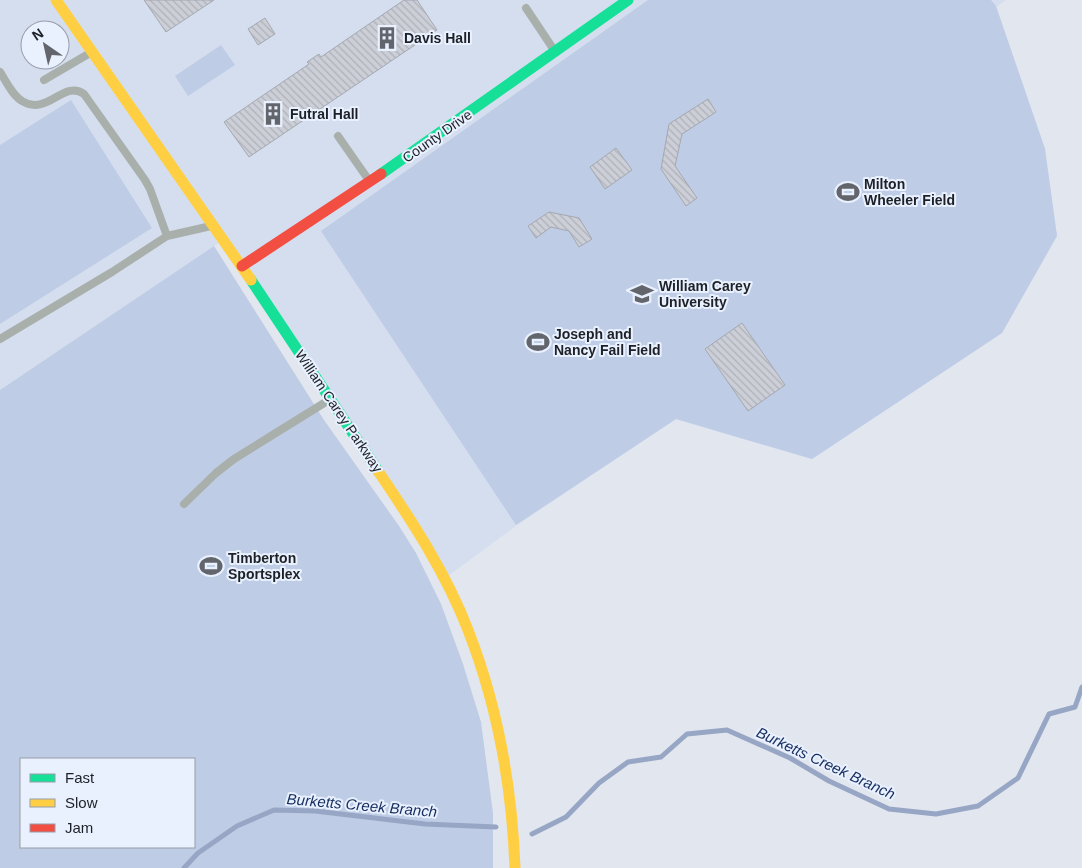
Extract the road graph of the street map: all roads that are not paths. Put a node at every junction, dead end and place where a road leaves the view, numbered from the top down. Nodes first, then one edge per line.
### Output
1 (56, 0) edge
2 (628, 0) edge
3 (612, 5) edge
4 (526, 8) dead end
5 (92, 52) junction
6 (555, 52) junction
7 (0, 72) edge
8 (44, 80) dead end
9 (338, 136) dead end
10 (370, 182) junction
11 (213, 225) junction
12 (167, 236) junction
13 (242, 266) junction
14 (0, 338) edge
15 (331, 399) junction
16 (184, 504) dead end
17 (515, 868) edge

1 - 5 street, William Carey Parkway
2 - 3 street, County Drive
3 - 6 street, County Drive
4 - 6 lane
5 - 8 lane
5 - 11 street, William Carey Parkway
6 - 10 street, County Drive
7 - 12 lane
9 - 10 lane
10 - 13 street, County Drive
11 - 12 lane
11 - 13 street, William Carey Parkway
12 - 14 lane
13 - 15 street, William Carey Parkway
15 - 16 lane
15 - 17 street, William Carey Parkway

